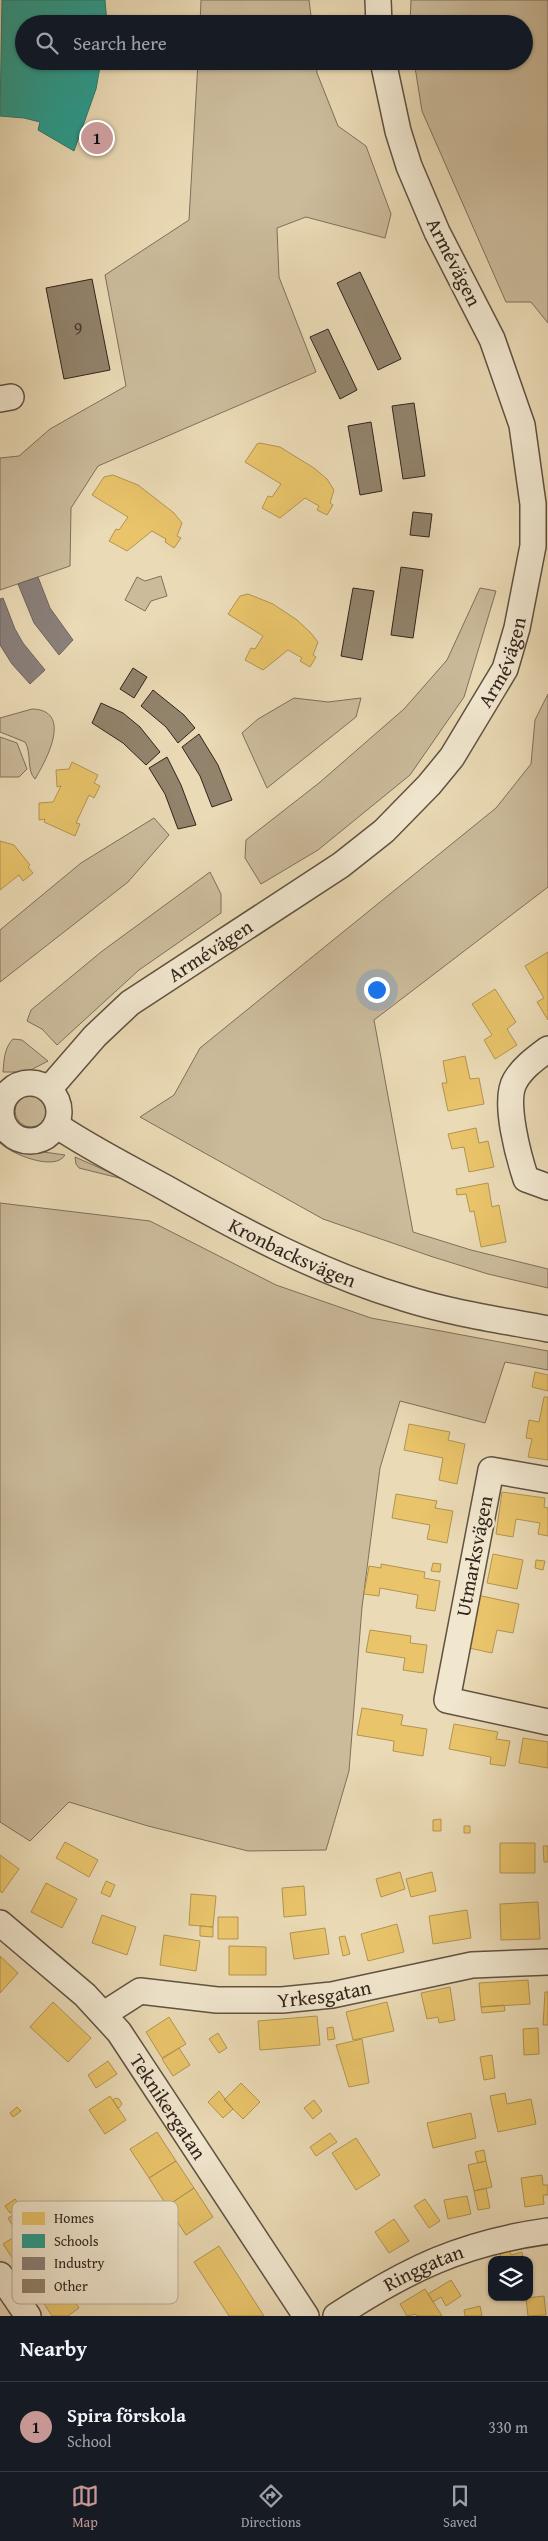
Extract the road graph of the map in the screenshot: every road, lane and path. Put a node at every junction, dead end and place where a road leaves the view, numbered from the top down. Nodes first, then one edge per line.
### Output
1 (378, 0) edge
2 (379, 15) edge
3 (385, 70) edge
4 (548, 1049) edge
5 (49, 1089) junction
6 (2, 1097) edge
7 (56, 1125) junction
8 (548, 1187) edge
9 (548, 1329) edge
10 (548, 1480) edge
11 (548, 1722) edge
12 (0, 1923) edge
13 (548, 1962) edge
14 (104, 2014) junction
15 (548, 2231) edge
16 (0, 2275) edge
17 (12, 2293) edge
18 (20, 2304) edge
19 (28, 2316) edge
20 (306, 2316) edge
21 (336, 2316) edge

1 - 2 street
3 - 5 street, Armévägen
4 - 8 street
5 - 6 street
5 - 7 street
6 - 7 street
7 - 9 street, Kronbacksvägen
10 - 11 street, Utmarksvägen
12 - 14 street, Teknikergatan
13 - 14 street, Yrkesgatan
14 - 20 street, Teknikergatan
15 - 21 street, Ringgatan
16 - 17 street
18 - 19 street

